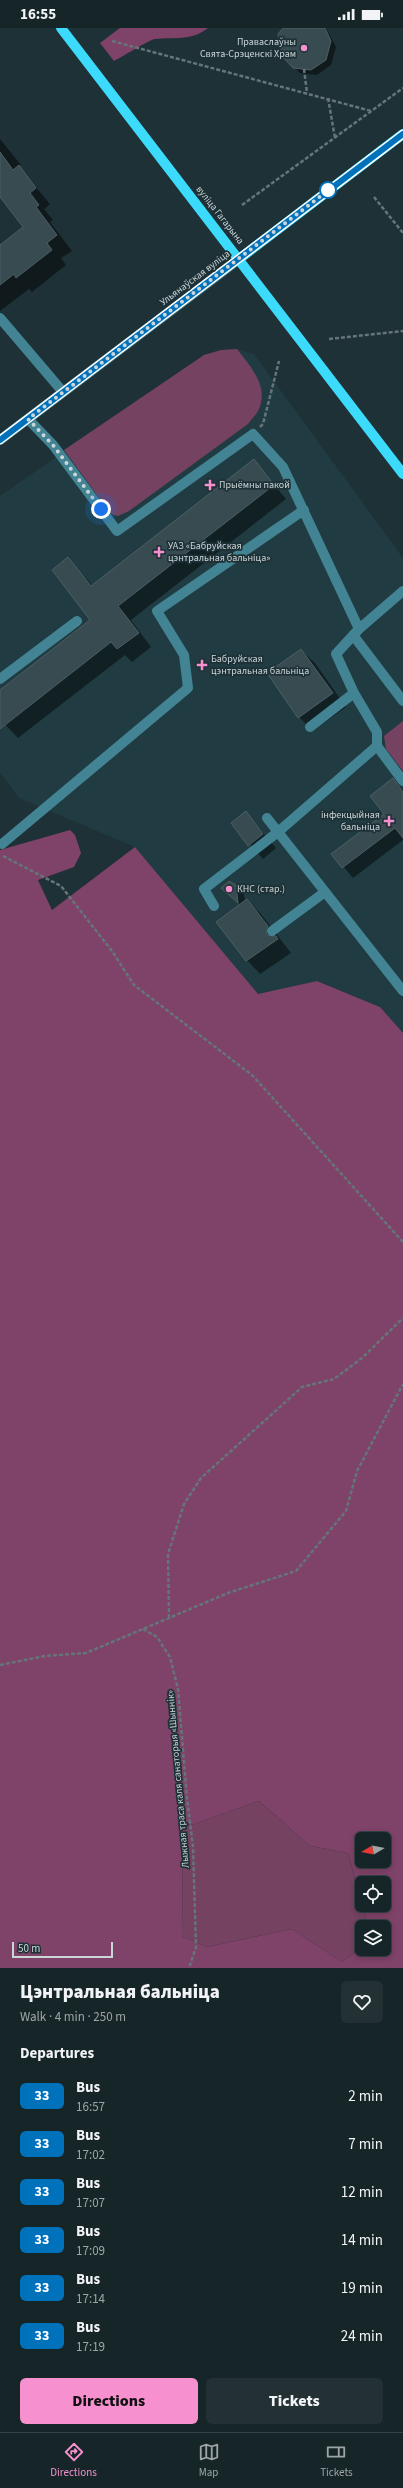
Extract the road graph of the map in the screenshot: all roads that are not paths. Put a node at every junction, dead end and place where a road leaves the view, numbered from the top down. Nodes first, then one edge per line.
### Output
1 (61, 28) edge
2 (403, 134) edge
3 (239, 259) junction
4 (0, 318) edge
5 (63, 392) junction
6 (28, 419) junction
7 (0, 440) edge
8 (403, 474) edge
9 (304, 510) junction
10 (403, 591) edge
11 (77, 621) dead end
12 (356, 632) junction
13 (0, 679) edge
14 (354, 693) junction
15 (403, 701) edge
16 (310, 727) dead end
17 (377, 746) junction
18 (403, 781) edge
19 (267, 818) dead end
20 (278, 832) junction
21 (2, 844) dead end
22 (325, 892) junction
23 (214, 906) dead end
24 (272, 931) dead end
25 (403, 990) edge

1 - 3 main road, вуліца Гагарына
2 - 3 main road, Ульянаўская вуліца
3 - 5 street, Ульянаўская вуліца
3 - 8 main road, вуліца Гагарына
4 - 5 street
5 - 6 street, Ульянаўская вуліца
6 - 7 street, Ульянаўская вуліца
6 - 9 street
9 - 12 street
9 - 21 street
10 - 12 street
11 - 13 street
12 - 14 street
12 - 15 street
14 - 16 street
14 - 17 street
17 - 18 street
17 - 20 street
19 - 20 street
20 - 22 street
20 - 23 street
22 - 24 street
22 - 25 street

